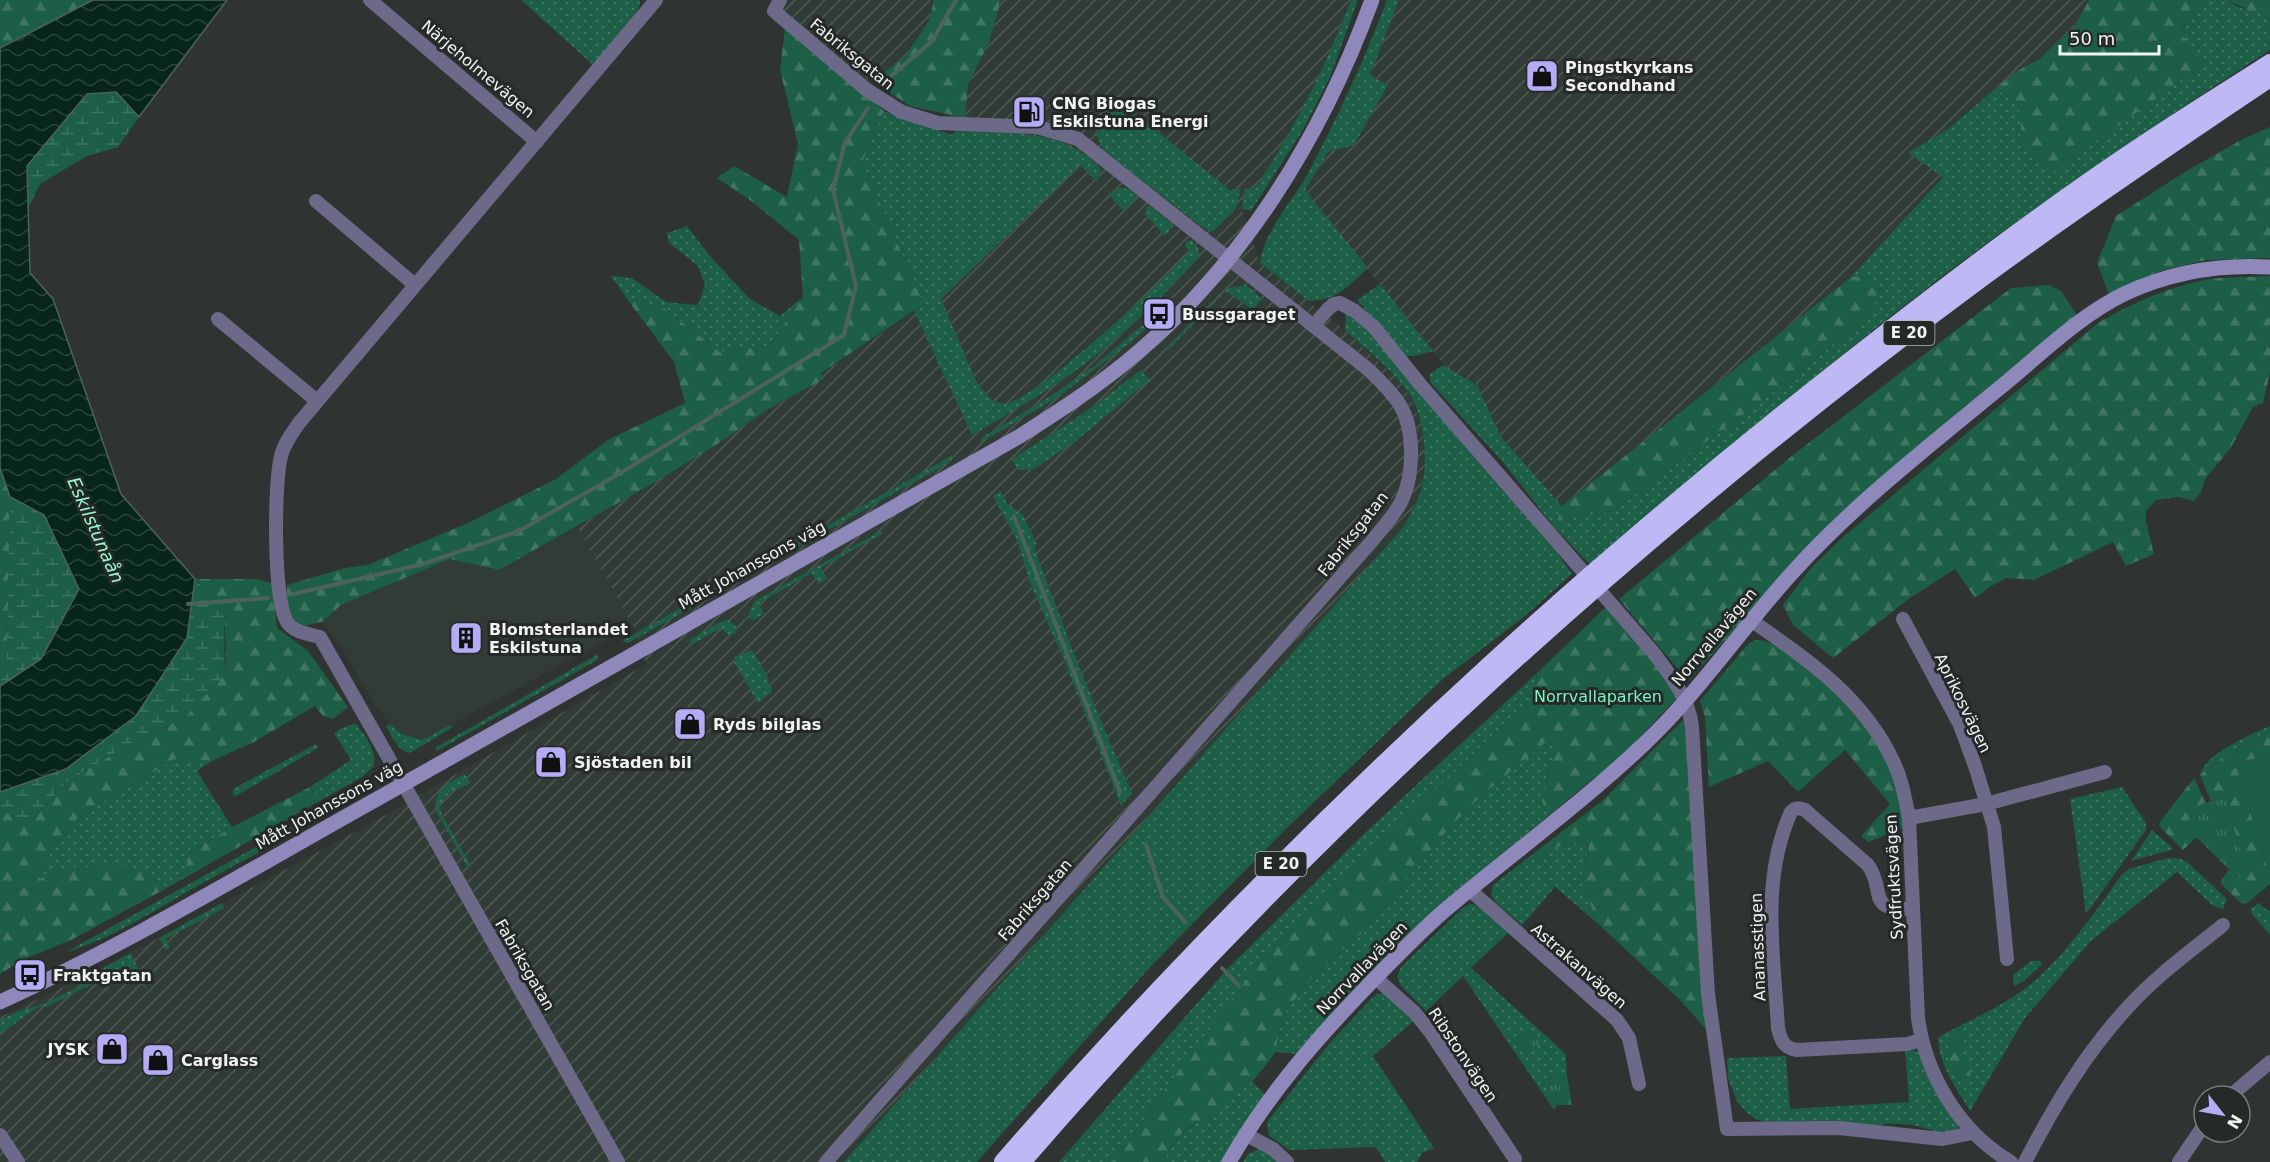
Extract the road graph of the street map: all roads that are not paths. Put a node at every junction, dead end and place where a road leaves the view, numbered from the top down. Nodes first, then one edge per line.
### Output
1 (370, 0) edge
2 (656, 0) edge
3 (780, 0) edge
4 (1372, 0) edge
5 (2270, 63) edge
6 (2270, 78) edge
7 (2270, 93) edge
8 (2222, 110) junction
9 (537, 142) junction
10 (316, 201) dead end
11 (1228, 260) junction
12 (2270, 267) edge
13 (415, 285) junction
14 (218, 319) dead end
15 (1314, 325) junction
16 (317, 401) junction
17 (1606, 571) junction
18 (1584, 590) junction
19 (1903, 619) dead end
20 (1752, 621) junction
21 (2105, 772) dead end
22 (404, 784) junction
23 (1986, 804) junction
24 (1909, 818) junction
25 (1470, 890) junction
26 (1912, 909) junction
27 (2223, 926) dead end
28 (2007, 959) dead end
29 (1376, 978) junction
30 (0, 1002) edge
31 (1921, 1040) junction
32 (2270, 1062) edge
33 (1639, 1084) dead end
34 (2244, 1084) edge
35 (1973, 1133) junction
36 (1245, 1134) junction
37 (0, 1135) edge
38 (2192, 1143) edge
39 (1515, 1159) dead end
40 (18, 1162) edge
41 (618, 1162) edge
42 (826, 1162) edge
43 (1003, 1162) edge
44 (1022, 1162) edge
45 (1229, 1162) edge
46 (1287, 1162) edge
47 (2011, 1162) edge
48 (2025, 1162) edge
49 (2179, 1162) edge

1 - 9 street, Närjeholmevägen
2 - 9 street, Närjeholmevägen
3 - 11 street, Fabriksgatan
4 - 11 street, Mått Johanssons väg
5 - 17 highway, E 20
6 - 8 highway, E 20
7 - 8 highway, E 20
8 - 17 highway, E 20
9 - 13 street, Närjeholmevägen
10 - 13 street
11 - 15 street, Fabriksgatan
11 - 22 street, Mått Johanssons väg
12 - 20 street, Norrvallavägen
13 - 16 street, Närjeholmevägen
14 - 16 street
15 - 35 street
15 - 42 street, Fabriksgatan
16 - 22 street, Närjeholmevägen
17 - 18 highway, E 20
18 - 43 highway, E 20
18 - 44 highway, E 20
19 - 23 street, Aprikosvägen
20 - 24 street, Sydfruktsvägen
20 - 25 street, Norrvallavägen
21 - 23 street
22 - 30 street, Mått Johanssons väg
22 - 41 street, Fabriksgatan
23 - 24 street
23 - 28 street, Aprikosvägen
24 - 26 street, Sydfruktsvägen
25 - 29 street, Norrvallavägen
25 - 33 street, Astrakanvägen
26 - 31 street, Sydfruktsvägen
26 - 31 street, Ananasstigen
27 - 48 street
29 - 36 street, Norrvallavägen
29 - 39 street, Ribstonvägen
31 - 35 street, Sydfruktsvägen
32 - 34 street
35 - 47 street, Sydfruktsvägen
36 - 45 street, Norrvallavägen
36 - 46 street
37 - 40 street
38 - 49 street

